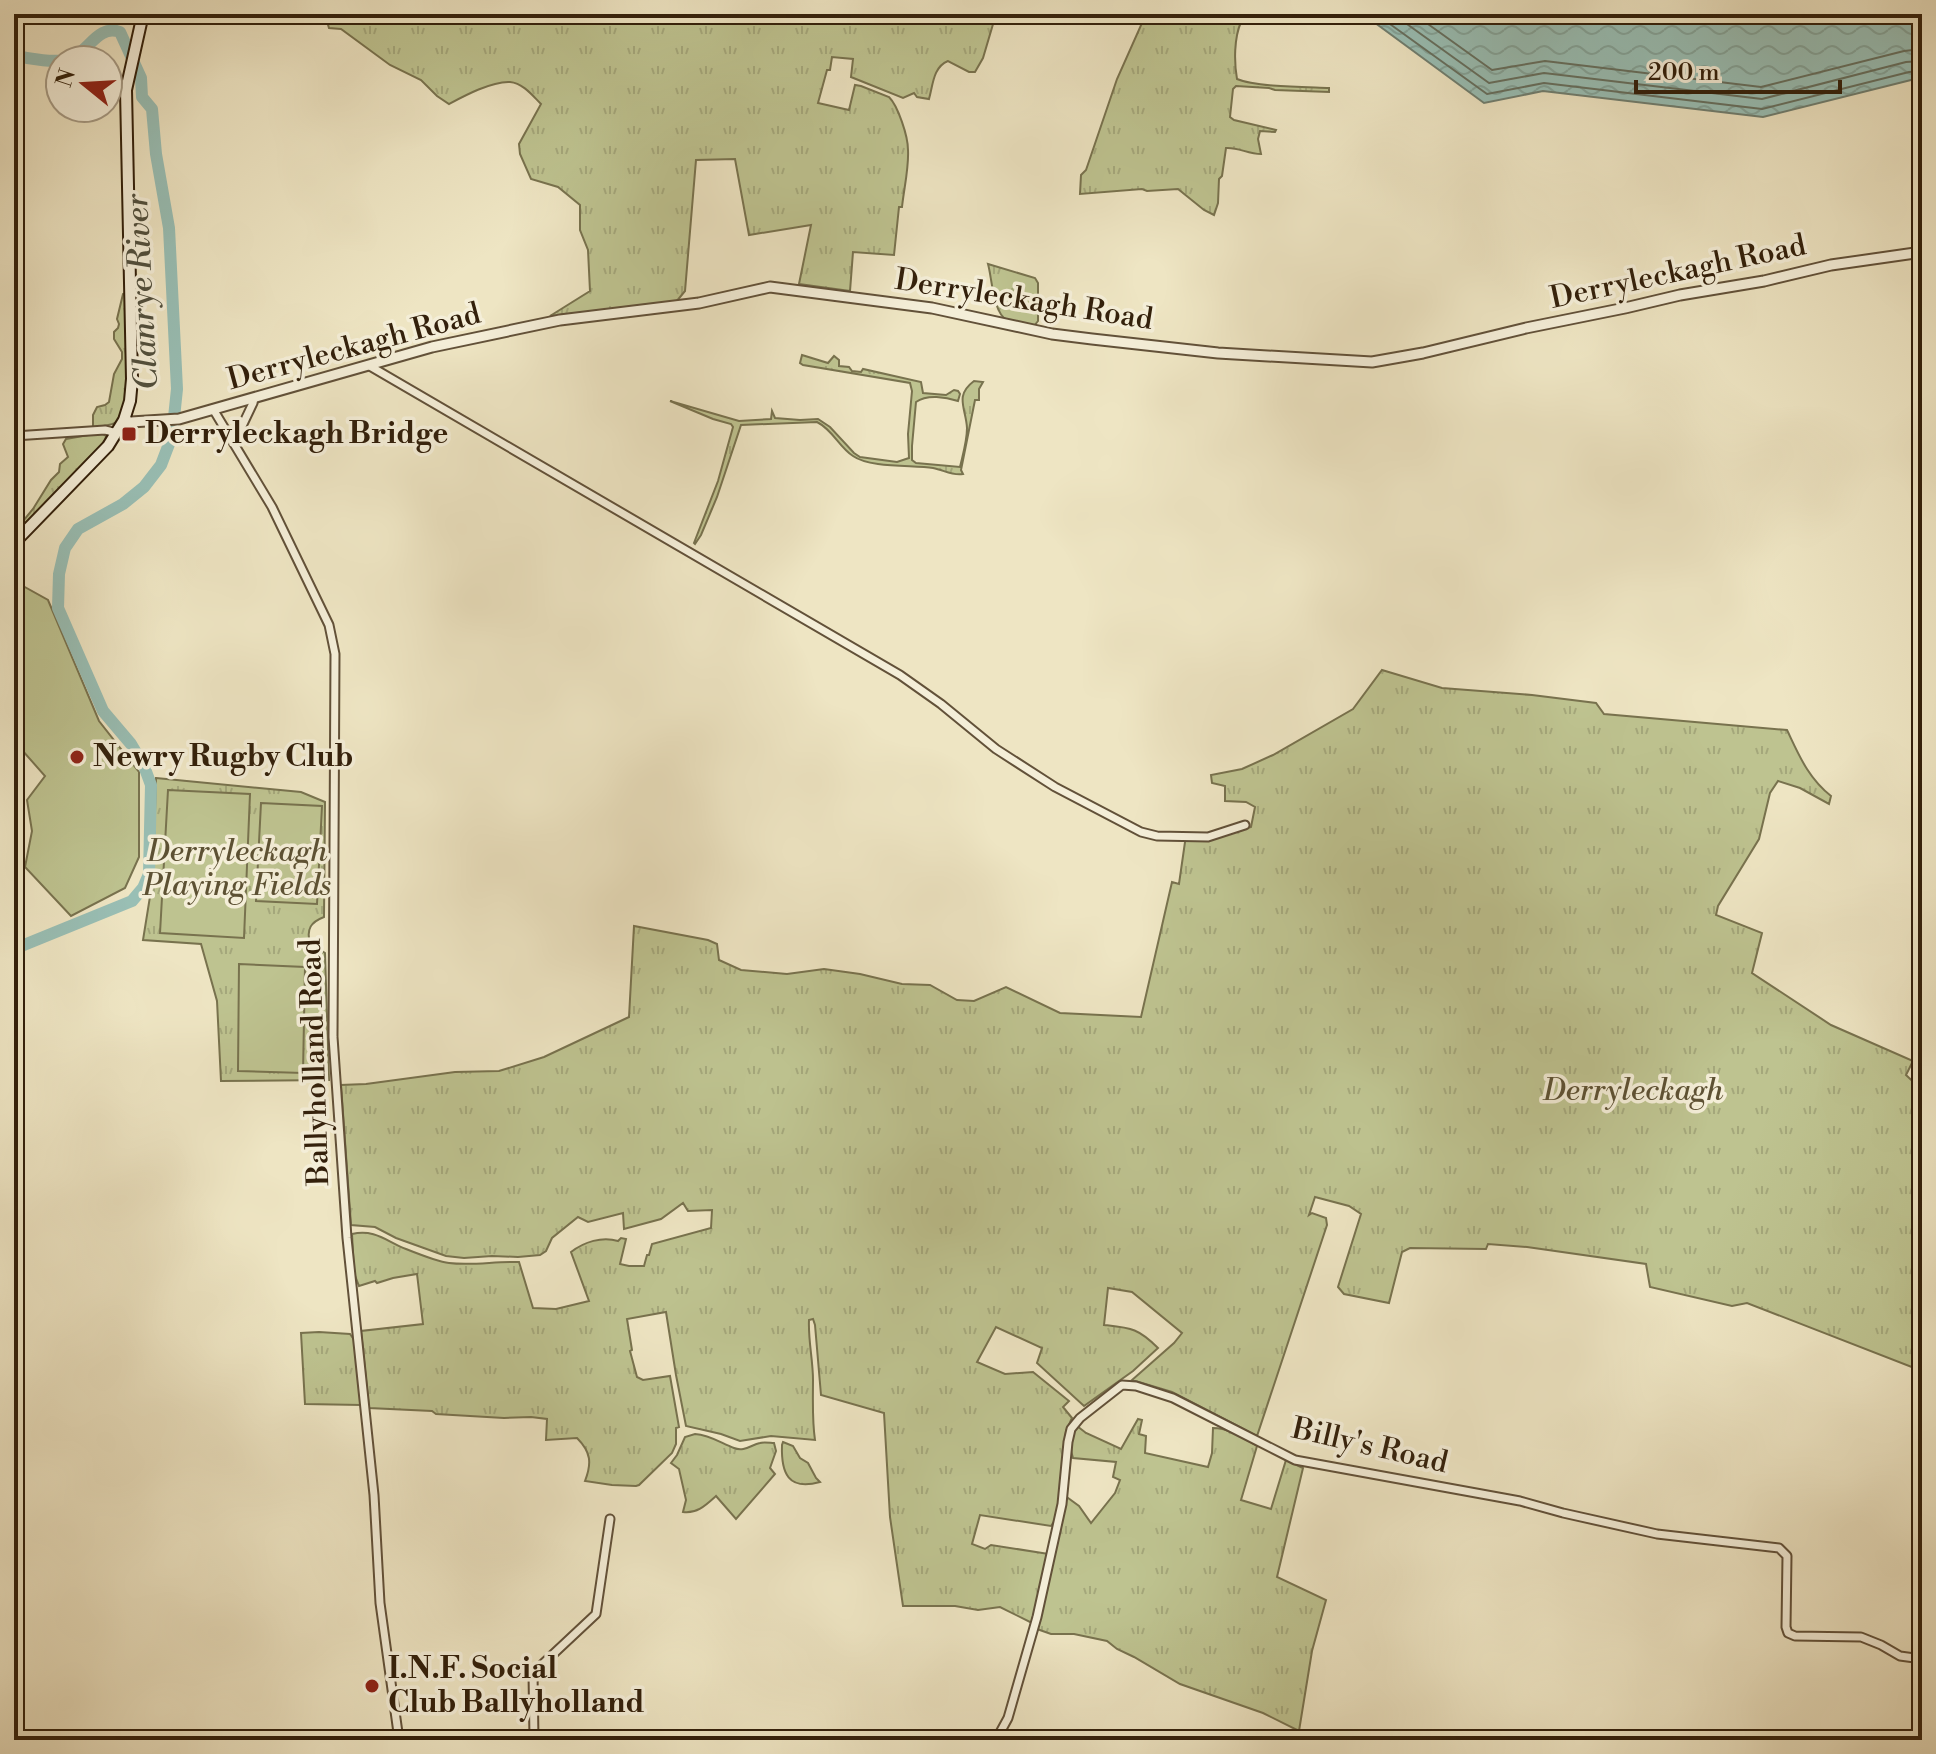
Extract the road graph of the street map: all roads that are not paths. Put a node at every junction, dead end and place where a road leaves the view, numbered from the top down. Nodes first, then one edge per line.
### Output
1 (143, 14) edge
2 (1922, 252) edge
3 (368, 365) junction
4 (254, 398) junction
5 (213, 409) junction
6 (124, 420) junction
7 (117, 433) junction
8 (14, 436) edge
9 (234, 443) junction
10 (14, 543) edge
11 (1245, 825) dead end
12 (610, 1519) dead end
13 (1922, 1659) edge
14 (399, 1740) edge
15 (534, 1740) edge
16 (996, 1740) edge

1 - 6 main road
2 - 3 street, Derryleckagh Road
3 - 4 street, Derryleckagh Road
3 - 11 street
4 - 5 street, Derryleckagh Road
4 - 9 street
5 - 6 street, Derryleckagh Road
5 - 9 street, Ballyholland Road
6 - 7 main road
7 - 8 street
7 - 10 main road
9 - 14 street, Ballyholland Road
12 - 15 street
13 - 16 street, Billy's Road

